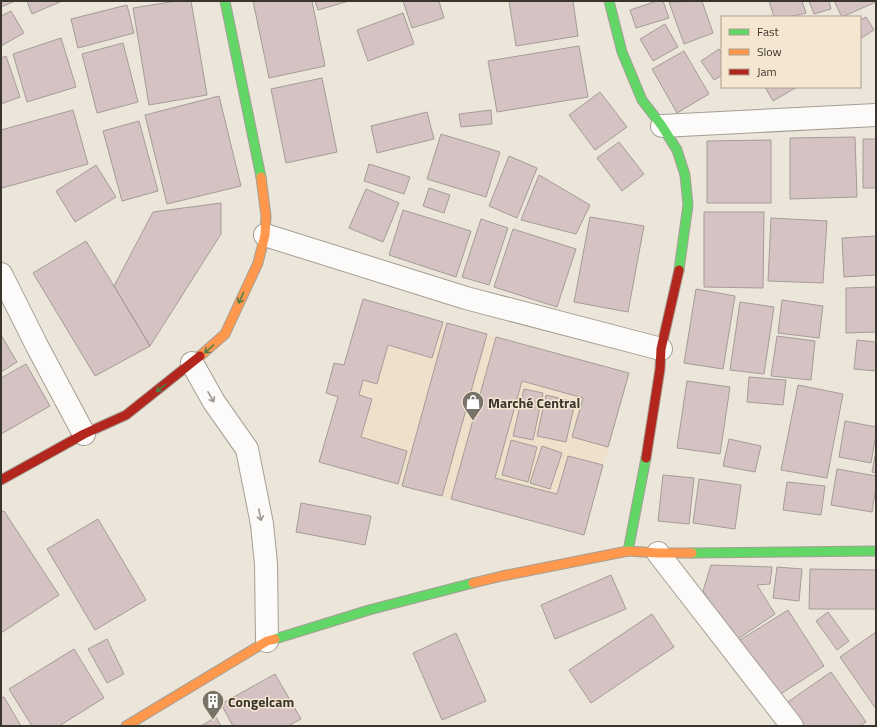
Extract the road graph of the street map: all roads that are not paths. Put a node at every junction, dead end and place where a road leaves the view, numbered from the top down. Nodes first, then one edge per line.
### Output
1 (225, 1) edge
2 (609, 1) edge
3 (876, 115) edge
4 (662, 126) junction
5 (265, 235) junction
6 (1, 274) edge
7 (662, 348) junction
8 (192, 364) junction
9 (84, 434) junction
10 (1, 480) edge
11 (628, 551) junction
12 (876, 551) edge
13 (658, 553) junction
14 (267, 641) junction
15 (126, 726) edge
16 (792, 726) edge

1 - 5 street
2 - 4 street
3 - 4 street
4 - 7 street
5 - 7 street
5 -> 8 street
6 - 9 street
7 - 11 street
8 -> 9 street
8 -> 14 street
9 - 10 street
11 - 13 street
11 - 14 street
12 - 13 street
13 - 16 street
14 - 15 street

